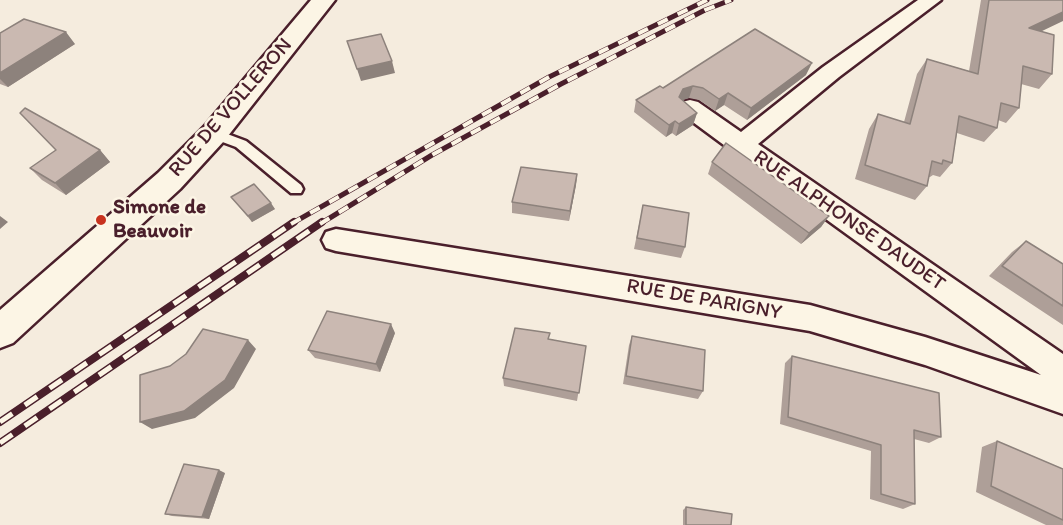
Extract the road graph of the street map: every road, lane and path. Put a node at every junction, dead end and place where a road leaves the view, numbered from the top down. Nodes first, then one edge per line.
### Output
1 (323, 0) edge
2 (931, 0) edge
3 (690, 108) edge
4 (214, 134) junction
5 (741, 145) junction
6 (296, 189) dead end
7 (336, 240) dead end
8 (0, 332) edge
9 (1063, 372) edge
10 (1063, 398) edge

1 - 4 street, RUE DE VOLLERON
2 - 5 street, RUE ALPHONSE DAUDET
3 - 5 street
4 - 6 lane
4 - 8 street, RUE DE VOLLERON
5 - 9 street, RUE ALPHONSE DAUDET
7 - 10 street, RUE DE PARIGNY

